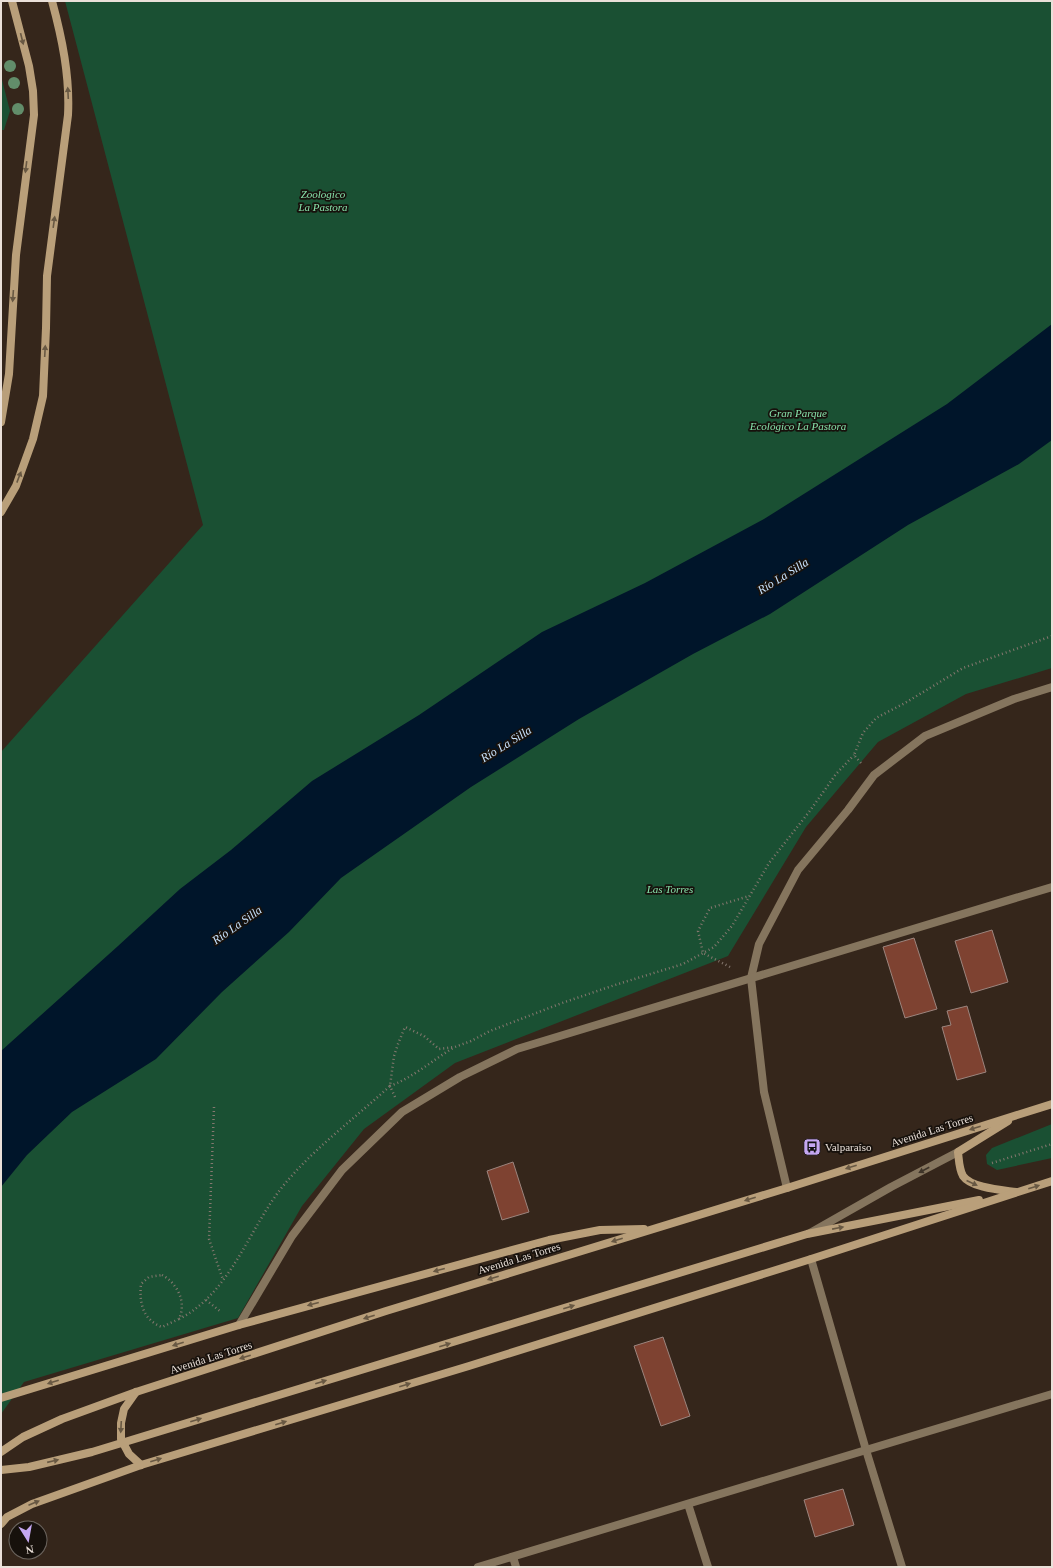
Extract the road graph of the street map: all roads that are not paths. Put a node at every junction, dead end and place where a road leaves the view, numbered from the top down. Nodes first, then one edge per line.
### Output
1 (12, 1) edge
2 (52, 1) edge
3 (1, 422) edge
4 (1, 512) edge
5 (1052, 687) edge
6 (1052, 887) edge
7 (751, 978) junction
8 (1052, 1104) edge
9 (1019, 1114) junction
10 (958, 1152) junction
11 (1052, 1182) edge
12 (787, 1188) junction
13 (1017, 1192) junction
14 (655, 1228) junction
15 (807, 1234) junction
16 (811, 1259) junction
17 (239, 1325) junction
18 (136, 1392) junction
19 (1052, 1394) edge
20 (1, 1398) edge
21 (866, 1450) junction
22 (1, 1452) edge
23 (141, 1465) junction
24 (1, 1470) edge
25 (688, 1504) junction
26 (1, 1524) edge
27 (513, 1556) junction
28 (478, 1567) edge
29 (516, 1567) edge
30 (708, 1567) edge
31 (902, 1567) edge

1 -> 3 main road
4 -> 2 main road
5 - 7 street
6 - 7 street
7 - 12 street
7 - 17 street
8 - 9 main road, Avenida Las Torres
9 - 10 main road
9 -> 12 main road, Avenida Las Torres
10 -> 13 main road
10 -> 15 street
13 -> 11 main road
12 -> 14 main road, Avenida Las Torres
15 -> 13 main road
13 - 16 main road
14 -> 17 main road
14 -> 18 main road, Avenida Las Torres
24 -> 15 main road
16 - 21 street
23 -> 16 main road
17 -> 20 main road
18 - 22 main road, Avenida Las Torres
18 -> 23 main road
19 - 21 street
21 - 25 street
21 - 31 street
26 -> 23 main road
25 - 27 street
25 - 30 street
27 - 28 street
27 - 29 street

